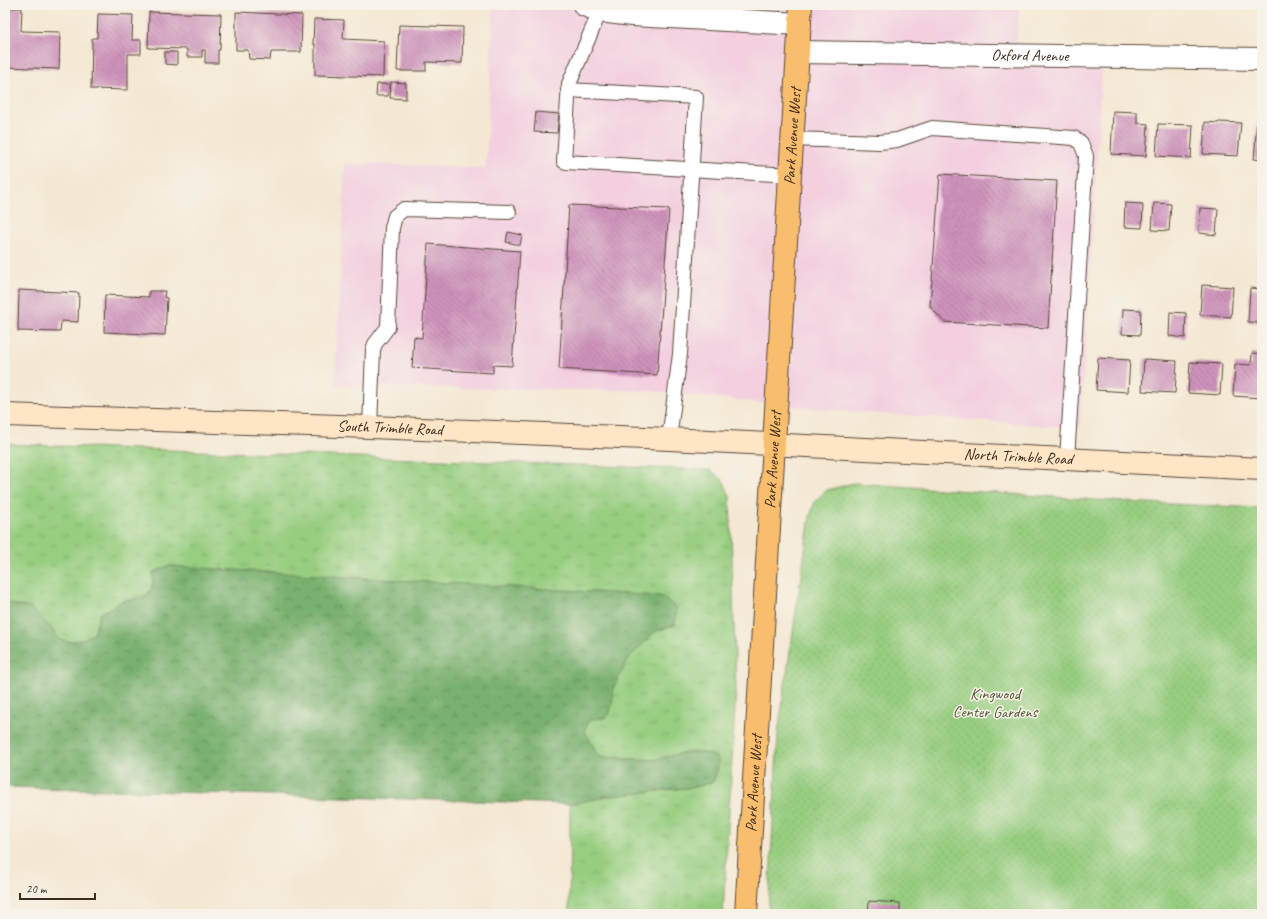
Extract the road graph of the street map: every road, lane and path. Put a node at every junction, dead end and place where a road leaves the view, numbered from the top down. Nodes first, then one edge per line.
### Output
1 (592, 8) edge
2 (800, 15) edge
3 (798, 52) junction
4 (1262, 59) edge
5 (568, 90) junction
6 (792, 140) junction
7 (692, 170) junction
8 (790, 175) junction
9 (509, 212) dead end
10 (5, 415) edge
11 (370, 427) junction
12 (669, 439) junction
13 (773, 445) junction
14 (1067, 459) junction
15 (1262, 470) edge
16 (746, 914) edge

1 - 2 street
1 - 5 lane
2 - 3 main road, Park Avenue West
3 - 4 street, Oxford Avenue
3 - 6 main road, Park Avenue West
5 - 7 lane
5 - 7 lane
6 - 8 main road, Park Avenue West
6 - 14 lane
7 - 8 lane
7 - 12 lane
8 - 13 main road, Park Avenue West
9 - 11 lane
10 - 11 main road, South Trimble Road
11 - 12 main road, South Trimble Road
12 - 13 main road, South Trimble Road
13 - 14 main road, North Trimble Road
13 - 16 main road, Park Avenue West
14 - 15 main road, North Trimble Road

